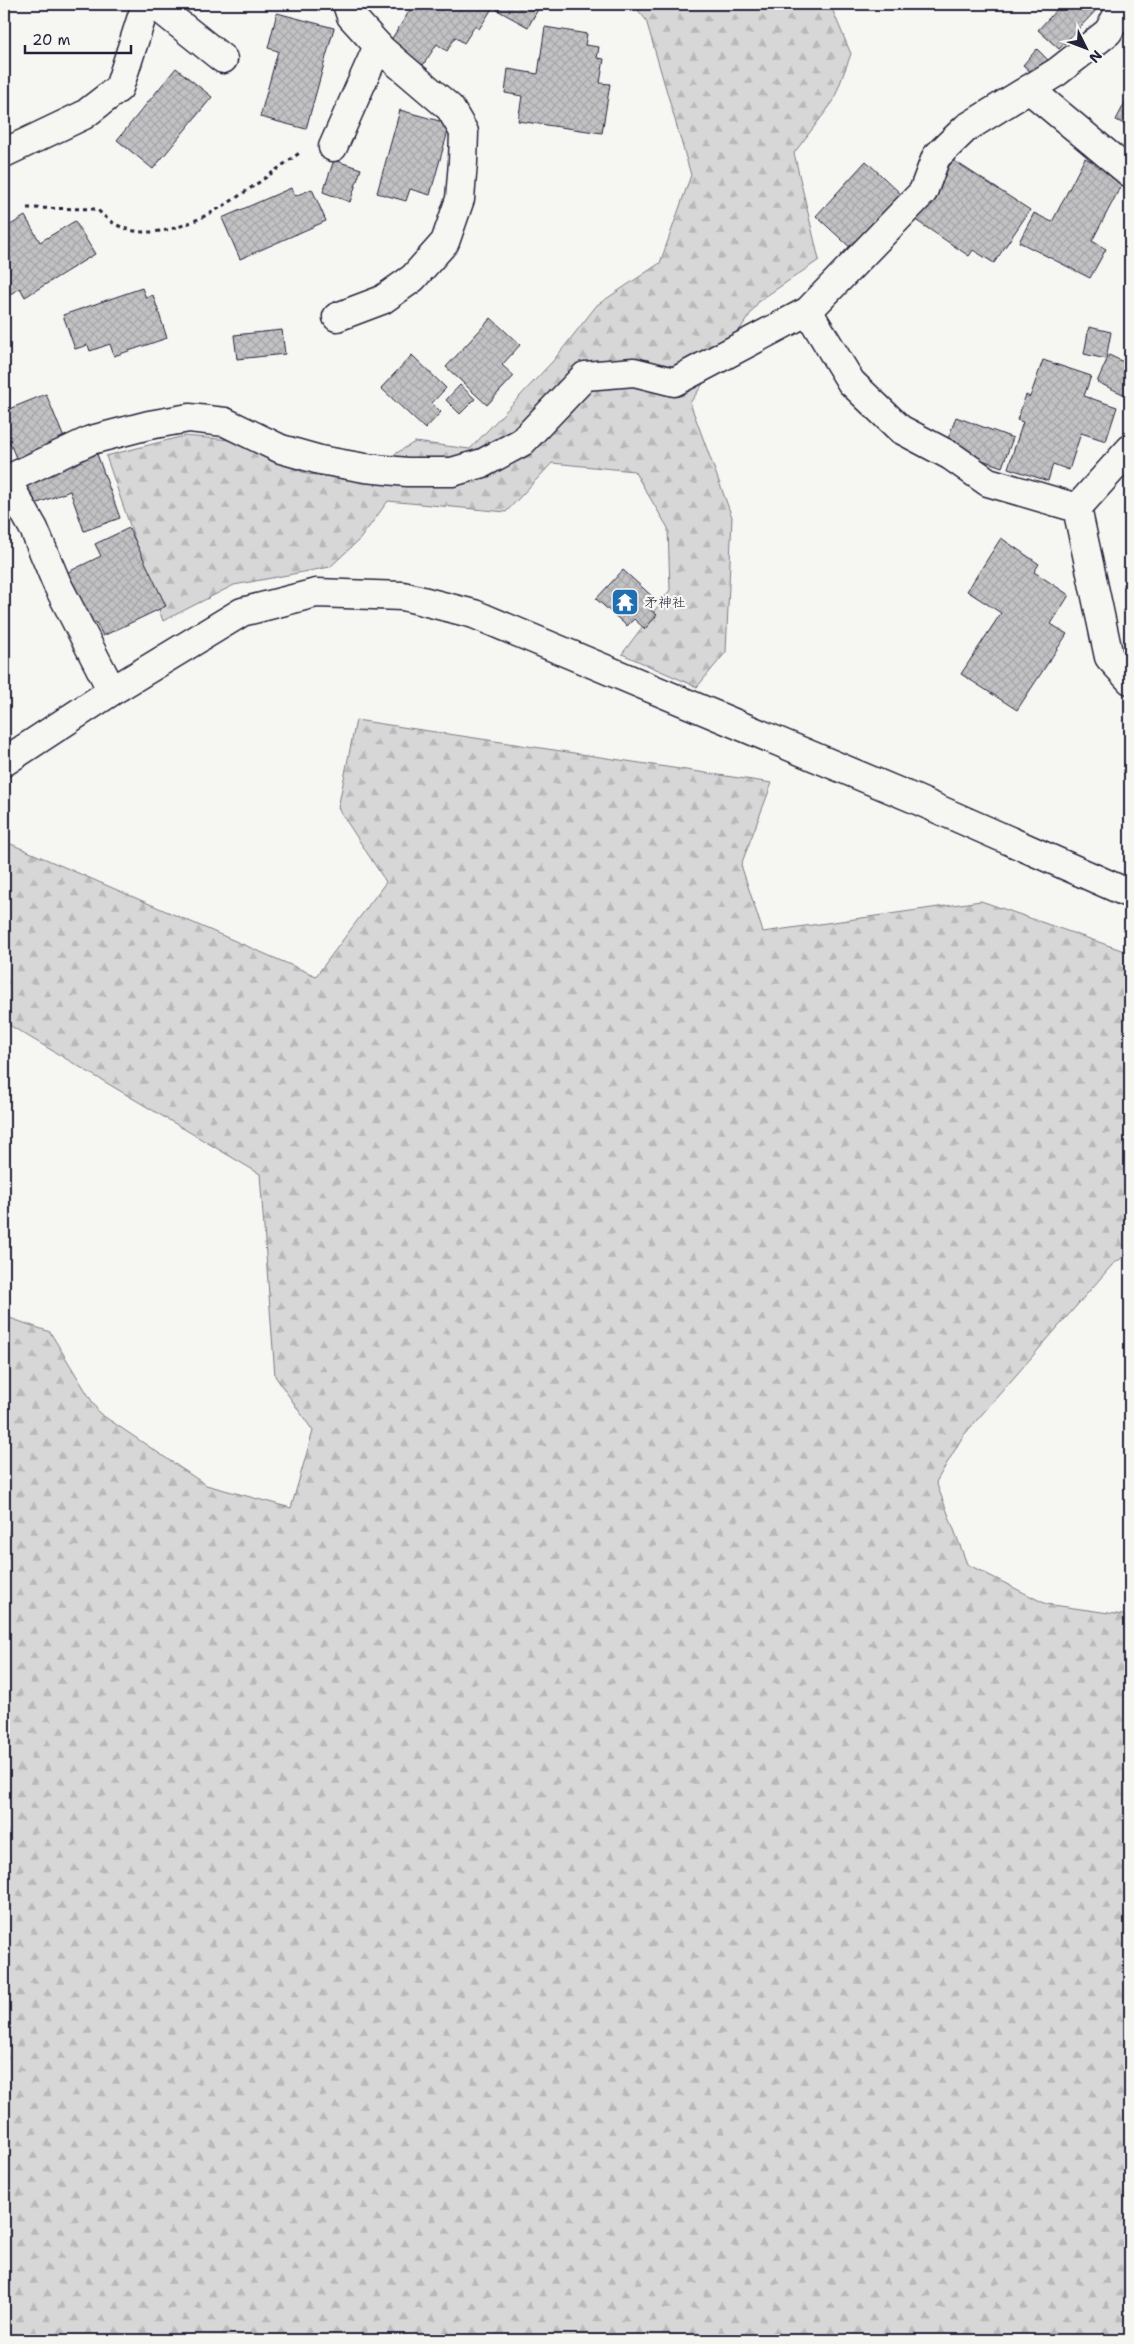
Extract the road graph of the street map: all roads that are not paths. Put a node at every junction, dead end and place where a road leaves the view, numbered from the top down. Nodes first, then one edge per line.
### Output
1 (146, 4) edge
2 (154, 4) edge
3 (348, 4) edge
4 (1121, 4) edge
5 (378, 46) junction
6 (223, 59) dead end
7 (1029, 89) junction
8 (336, 140) road end
9 (4, 153) edge
10 (1130, 172) edge
11 (808, 311) junction
12 (337, 317) dead end
13 (1130, 449) edge
14 (5, 478) edge
15 (1077, 508) junction
16 (1130, 680) edge
17 (112, 691) junction
18 (4, 762) edge
19 (1130, 894) edge

1 - 9 street
2 - 6 street
3 - 5 street
4 - 7 street
5 - 8 street
5 - 12 street
7 - 10 street
7 - 11 street
11 - 14 street
11 - 15 street
13 - 15 street
14 - 17 street
15 - 16 street
17 - 18 street
17 - 19 street

